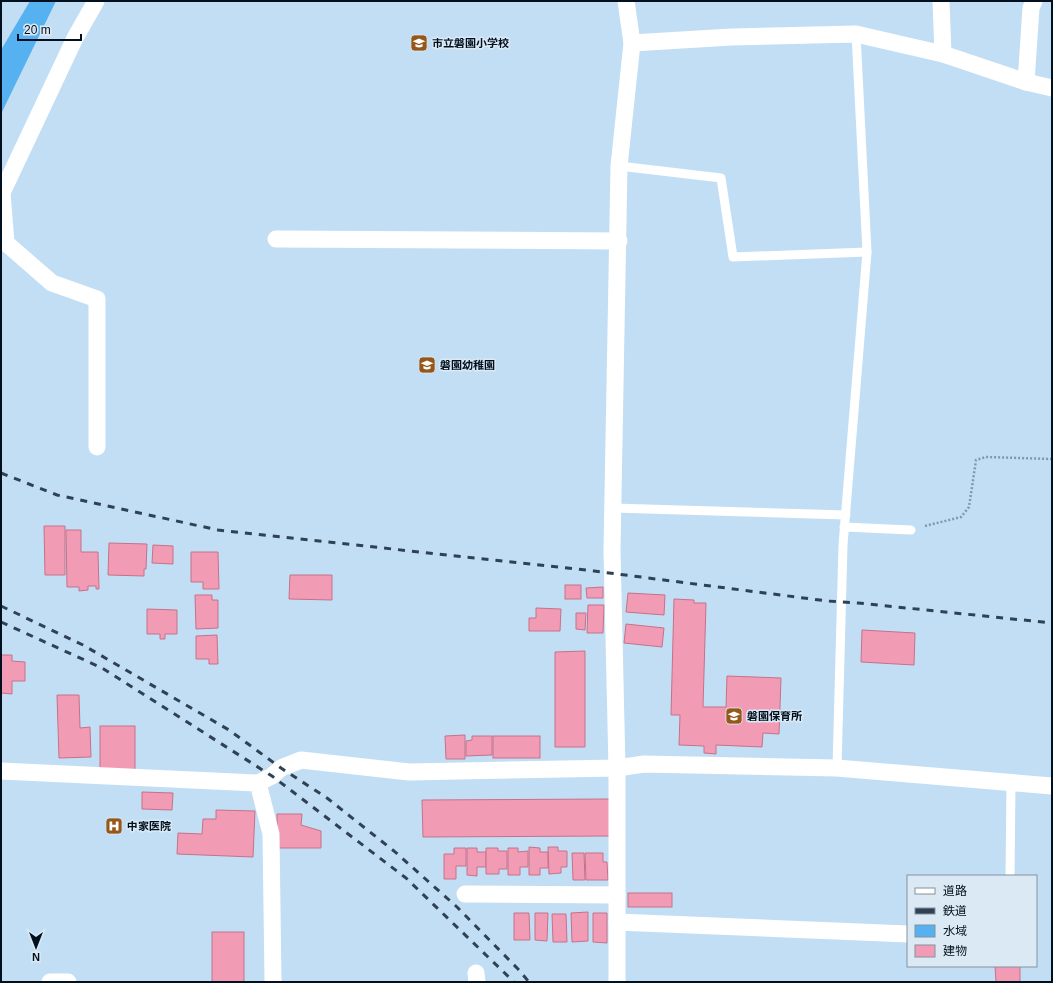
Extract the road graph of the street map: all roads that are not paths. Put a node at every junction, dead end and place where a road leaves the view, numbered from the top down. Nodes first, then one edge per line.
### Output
1 (96, 1) edge
2 (626, 1) edge
3 (941, 1) edge
4 (1034, 1) edge
5 (856, 34) junction
6 (632, 42) junction
7 (943, 54) junction
8 (1026, 82) junction
9 (1052, 88) edge
10 (620, 166) junction
11 (1, 194) edge
12 (276, 239) dead end
13 (619, 241) junction
14 (867, 252) junction
15 (97, 447) dead end
16 (613, 508) junction
17 (846, 515) junction
18 (844, 527) junction
19 (911, 530) road end
20 (617, 768) junction
21 (837, 768) junction
22 (1, 771) edge
23 (1011, 782) junction
24 (258, 783) junction
25 (1052, 786) edge
26 (1010, 875) edge
27 (465, 894) dead end
28 (617, 895) junction
29 (617, 922) junction
30 (907, 934) edge
31 (50, 982) edge
32 (68, 982) edge
33 (273, 982) edge
34 (617, 982) edge

1 - 11 street
2 - 6 street
3 - 7 street
4 - 8 street
5 - 6 street
5 - 7 street
5 - 14 lane
6 - 10 street
7 - 8 street
8 - 9 street
10 - 13 street
10 - 14 lane
11 - 15 street
12 - 13 street
13 - 16 street
14 - 17 lane
16 - 17 lane
16 - 20 street
17 - 18 lane
18 - 19 lane
18 - 21 lane
20 - 21 street
20 - 24 street
20 - 28 street
21 - 23 street
22 - 24 street
23 - 25 street
23 - 26 lane
24 - 33 street
27 - 28 street
28 - 29 street
29 - 30 street
29 - 34 street
31 - 32 street

